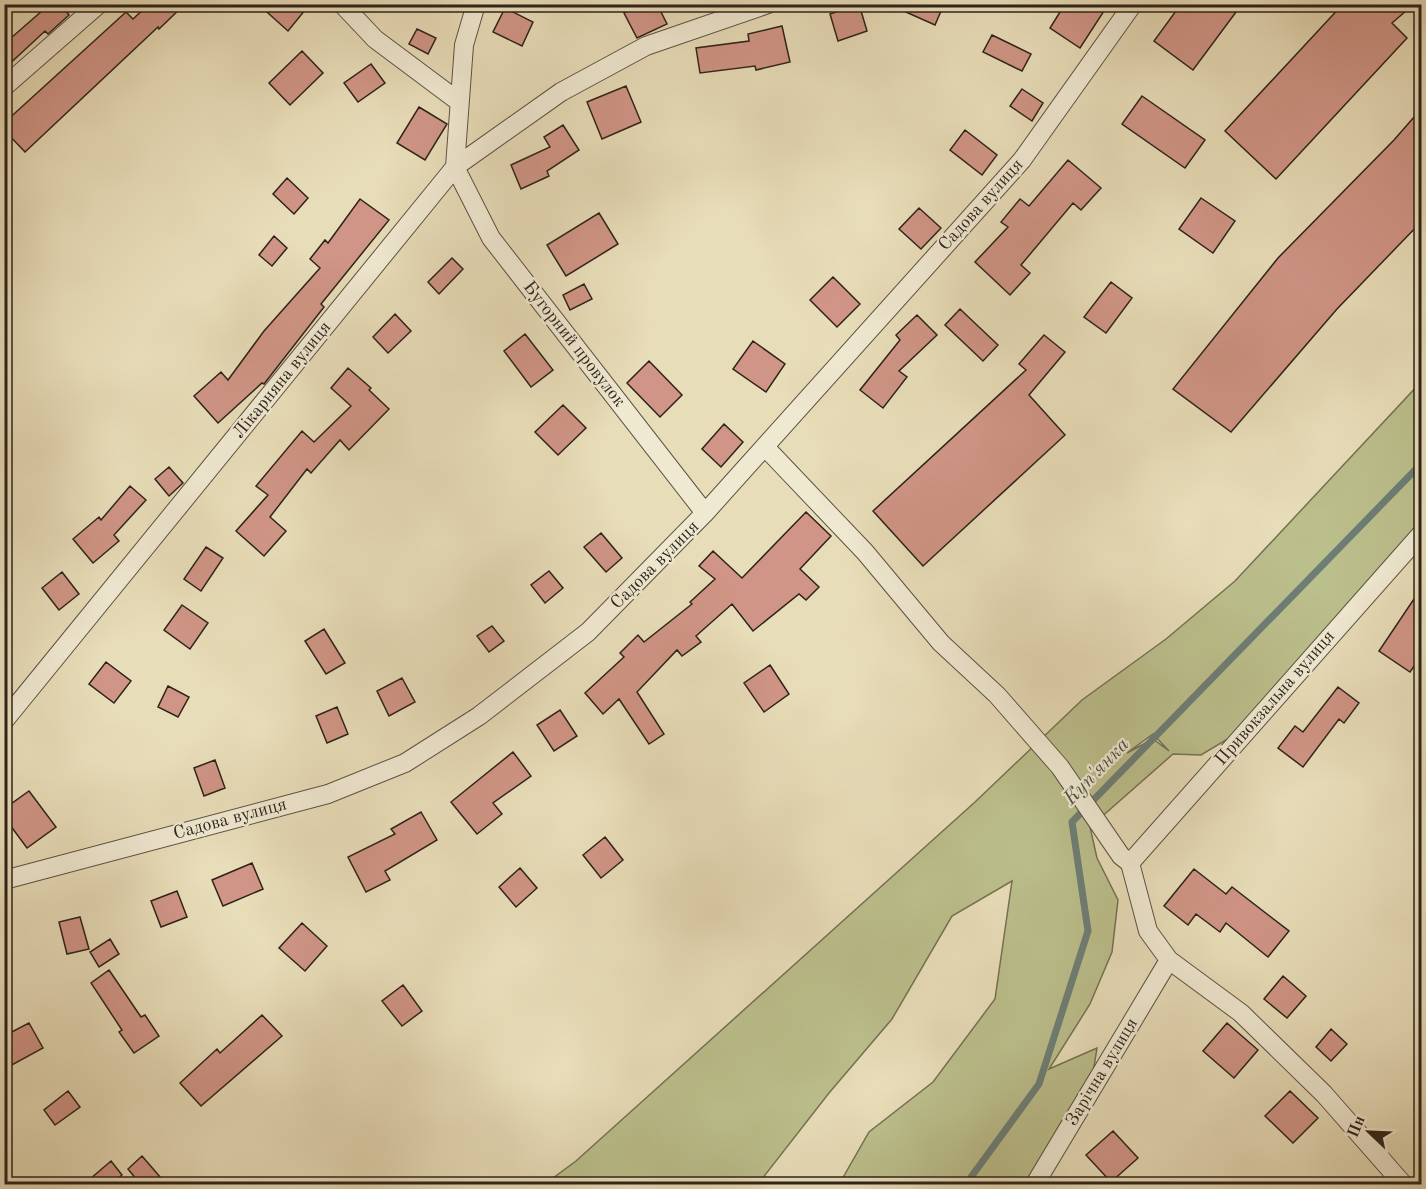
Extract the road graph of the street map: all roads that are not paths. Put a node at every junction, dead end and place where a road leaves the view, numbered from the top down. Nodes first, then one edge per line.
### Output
1 (99, 4) edge
2 (342, 4) edge
3 (476, 4) edge
4 (768, 4) edge
5 (1128, 6) edge
6 (4, 87) edge
7 (458, 101) junction
8 (455, 168) junction
9 (765, 447) junction
10 (705, 513) junction
11 (1422, 533) edge
12 (4, 721) edge
13 (1130, 863) junction
14 (4, 880) edge
15 (1168, 960) junction
16 (1035, 1185) edge
17 (1403, 1185) edge

1 - 6 street
2 - 7 street
3 - 7 street
4 - 8 street, Лікарняна вулиця
5 - 9 street, Садова вулиця
7 - 8 street
8 - 10 street, Бугорний провулок
8 - 12 street, Лікарняна вулиця
9 - 10 street, Садова вулиця
9 - 13 street
10 - 14 street, Садова вулиця
11 - 13 street, Привокзальна вулиця
13 - 15 street
15 - 16 street, Зарічна вулиця
15 - 17 street

